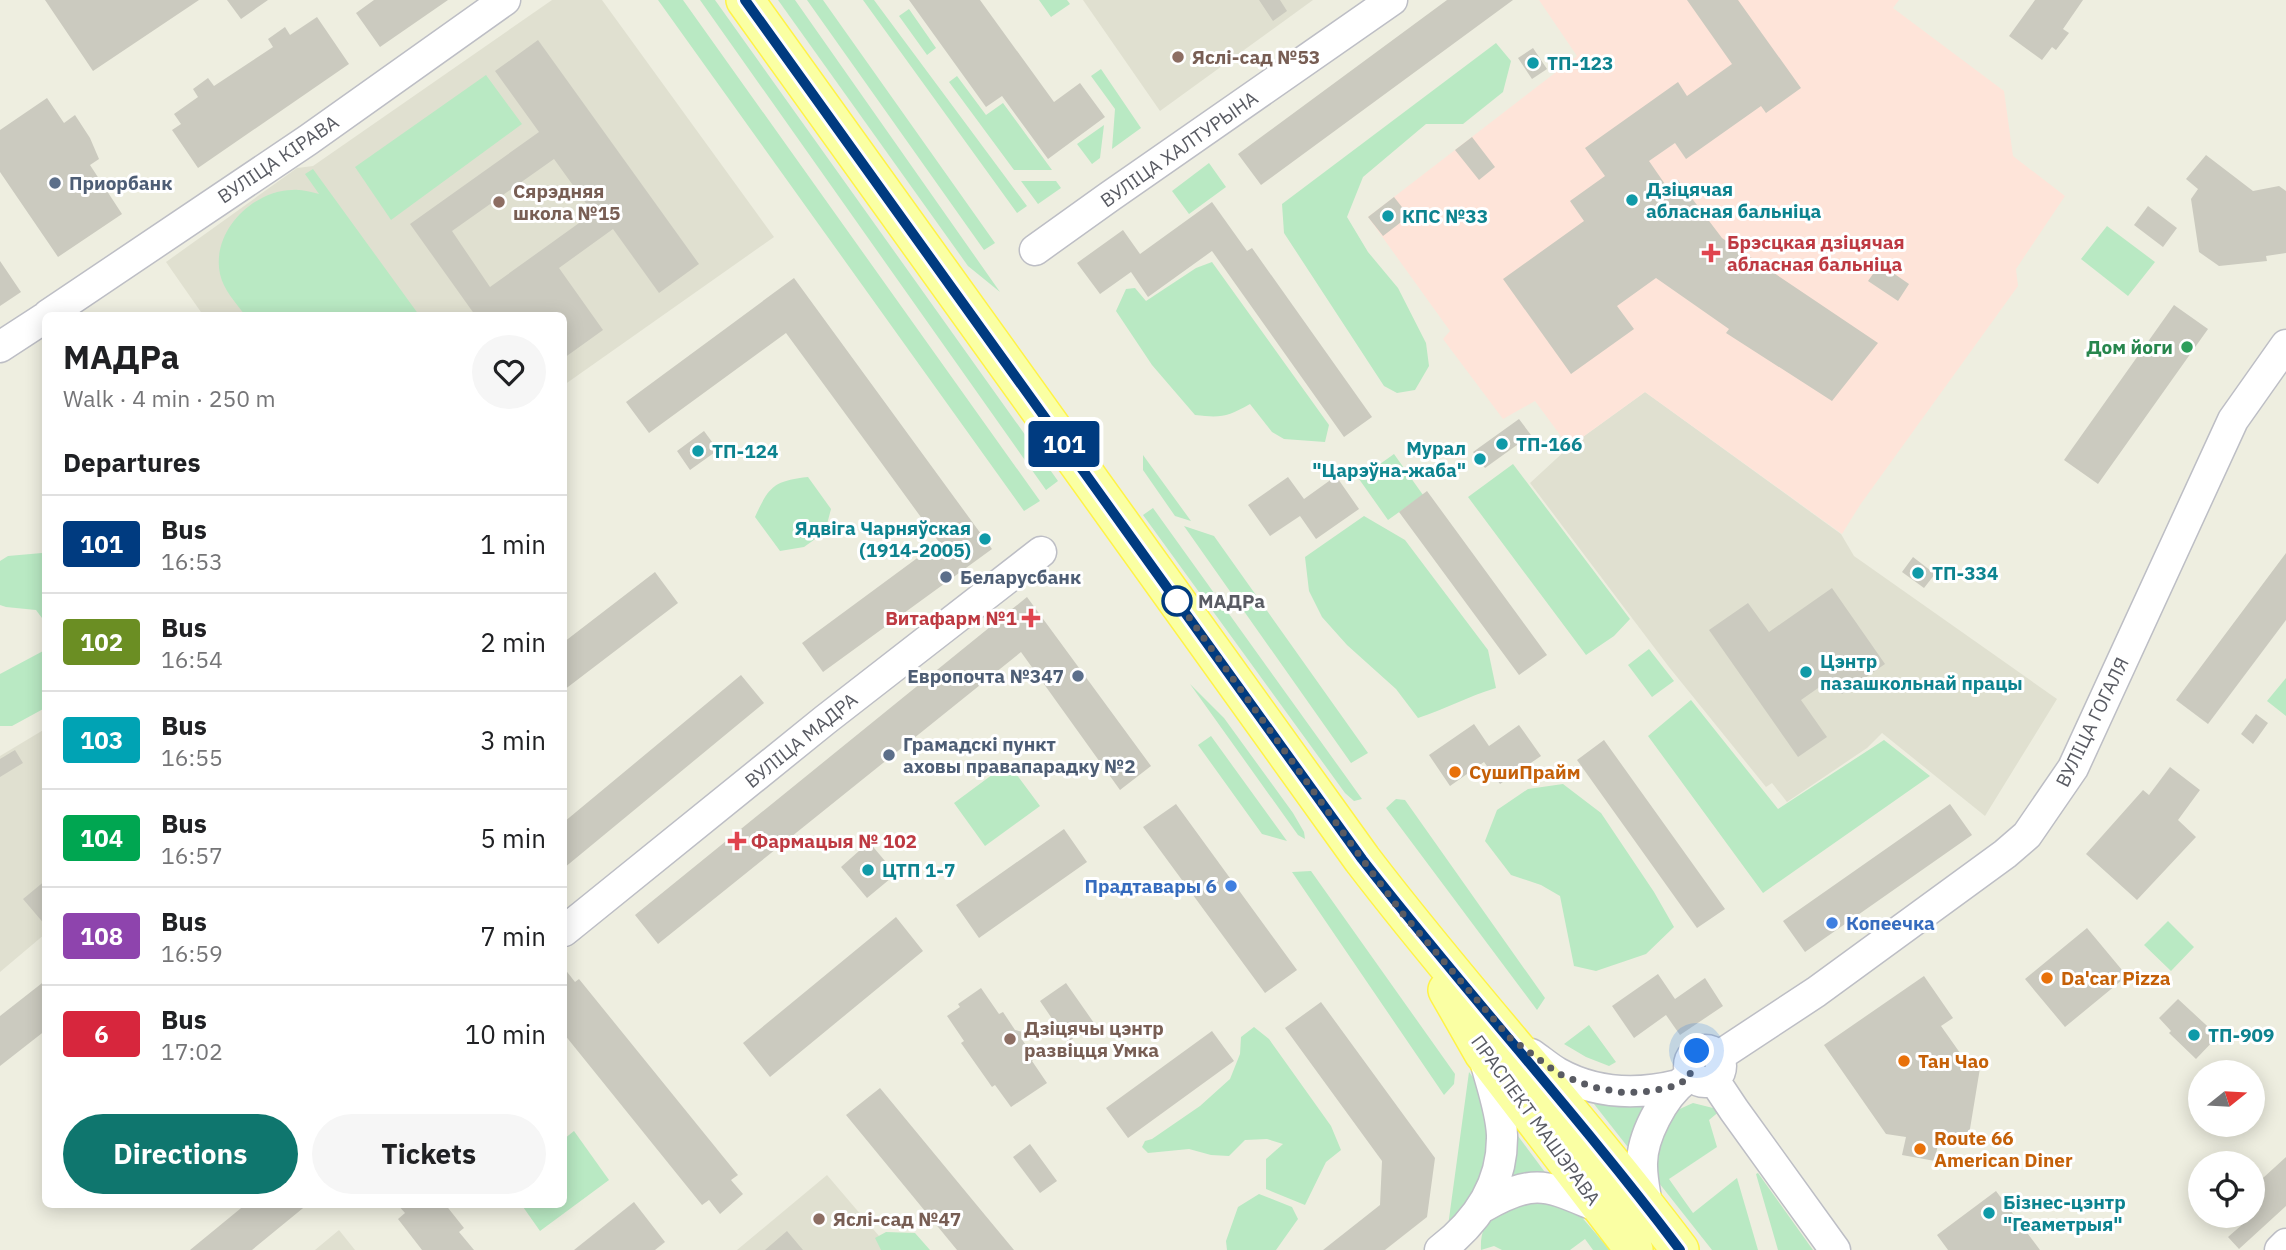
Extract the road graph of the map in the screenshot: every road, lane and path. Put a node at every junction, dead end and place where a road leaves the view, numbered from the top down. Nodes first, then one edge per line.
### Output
1 (505, 0) edge
2 (745, 0) edge
3 (1392, 0) edge
4 (1035, 250) dead end
5 (53, 312) edge
6 (42, 319) edge
7 (2286, 345) edge
8 (0, 347) edge
9 (1041, 552) dead end
10 (567, 929) edge
11 (1496, 1045) junction
12 (1701, 1074) junction
13 (1647, 1205) junction
14 (1483, 1207) junction
15 (1601, 1208) junction
16 (2286, 1244) edge
17 (1455, 1245) edge
18 (1634, 1250) edge
19 (1680, 1250) edge
20 (1835, 1250) edge
21 (2280, 1250) edge

1 - 5 street, ВУЛІЦА КІРАВА
2 - 11 main road, ПРАСПЕКТ МАШЭРАВА
3 - 4 street, ВУЛІЦА ХАЛТУРЫНА
6 - 8 street, ВУЛІЦА КІРАВА
7 - 12 street, ВУЛІЦА ГОГАЛЯ
9 - 10 street, ВУЛІЦА МАДРА
11 - 12 street
11 - 13 main road, ПРАСПЕКТ МАШЭРАВА
11 - 14 street
11 - 15 main road, ПРАСПЕКТ МАШЭРАВА
12 - 13 street
12 - 20 street
13 - 19 main road, ПРАСПЕКТ МАШЭРАВА
14 - 15 street
14 - 17 street
15 - 18 main road, ПРАСПЕКТ МАШЭРАВА
16 - 21 street

